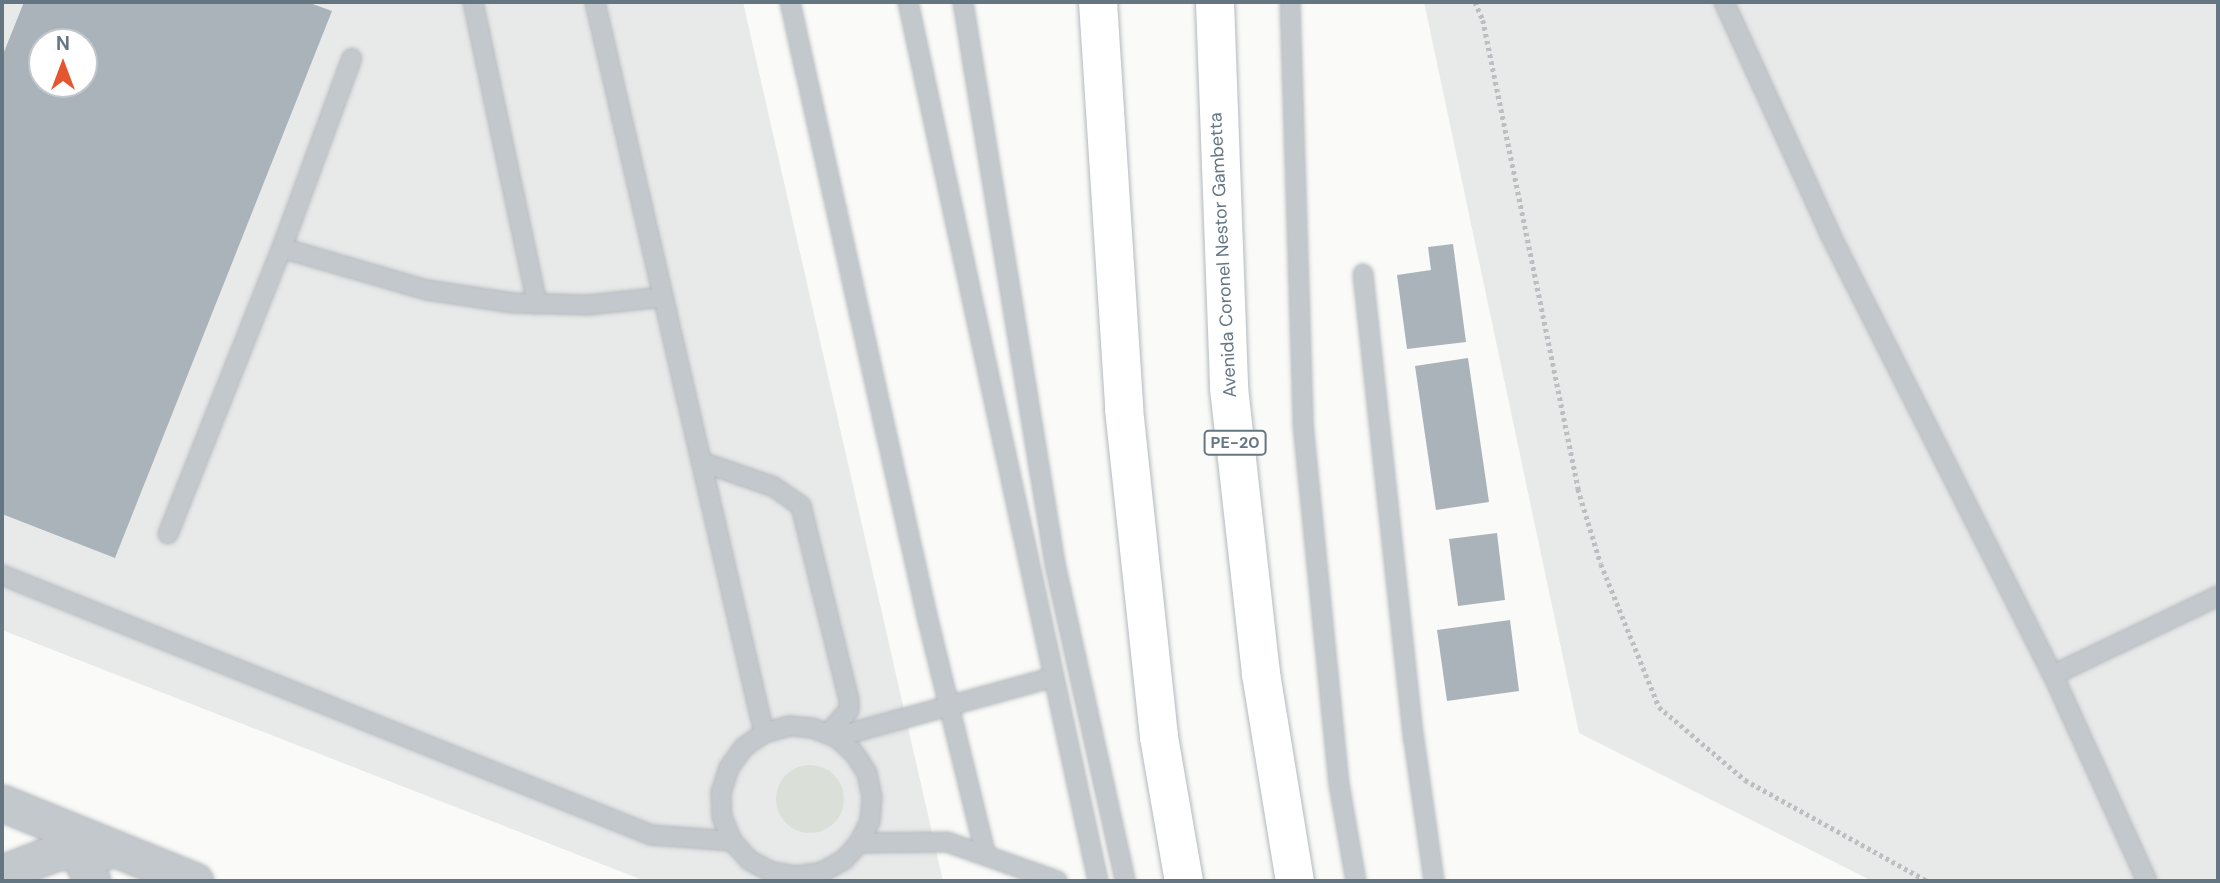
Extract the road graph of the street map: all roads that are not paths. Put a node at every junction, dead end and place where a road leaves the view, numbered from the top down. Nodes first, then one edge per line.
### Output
1 (473, 2) edge
2 (595, 2) edge
3 (790, 2) edge
4 (908, 2) edge
5 (963, 2) edge
6 (1098, 2) edge
7 (1215, 2) edge
8 (1290, 2) edge
9 (1724, 2) edge
10 (352, 58) dead end
11 (282, 248) junction
12 (1363, 274) dead end
13 (664, 297) junction
14 (537, 304) junction
15 (702, 462) junction
16 (168, 534) dead end
17 (2, 575) edge
18 (2218, 596) edge
19 (2053, 675) junction
20 (1054, 677) junction
21 (951, 705) junction
22 (764, 733) junction
23 (832, 735) junction
24 (2, 803) edge
25 (732, 841) junction
26 (859, 843) junction
27 (77, 850) junction
28 (120, 851) junction
29 (985, 852) junction
30 (2, 873) edge
31 (93, 881) edge
32 (195, 881) edge
33 (1057, 881) edge
34 (1098, 881) edge
35 (1125, 881) edge
36 (1184, 881) edge
37 (1295, 881) edge
38 (1356, 881) edge
39 (1434, 881) edge
40 (2147, 881) edge

1 - 14 lane
2 - 13 lane
3 - 21 lane
4 - 20 lane
5 - 35 lane
6 - 36 highway
7 - 37 highway, Avenida Coronel Nestor Gambetta / PE-20
8 - 38 lane
9 - 19 lane
10 - 11 lane
11 - 14 lane
11 - 16 lane
12 - 39 lane
13 - 14 lane
13 - 15 lane
15 - 22 lane
15 - 23 lane
17 - 25 lane
18 - 19 lane
19 - 40 lane
20 - 21 lane
20 - 34 lane
21 - 23 lane
21 - 29 lane
22 - 23 lane
22 - 25 lane
23 - 26 lane
24 - 28 street
25 - 26 lane
26 - 29 lane
27 - 28 street
27 - 30 street
27 - 31 street
28 - 32 street
29 - 33 lane

